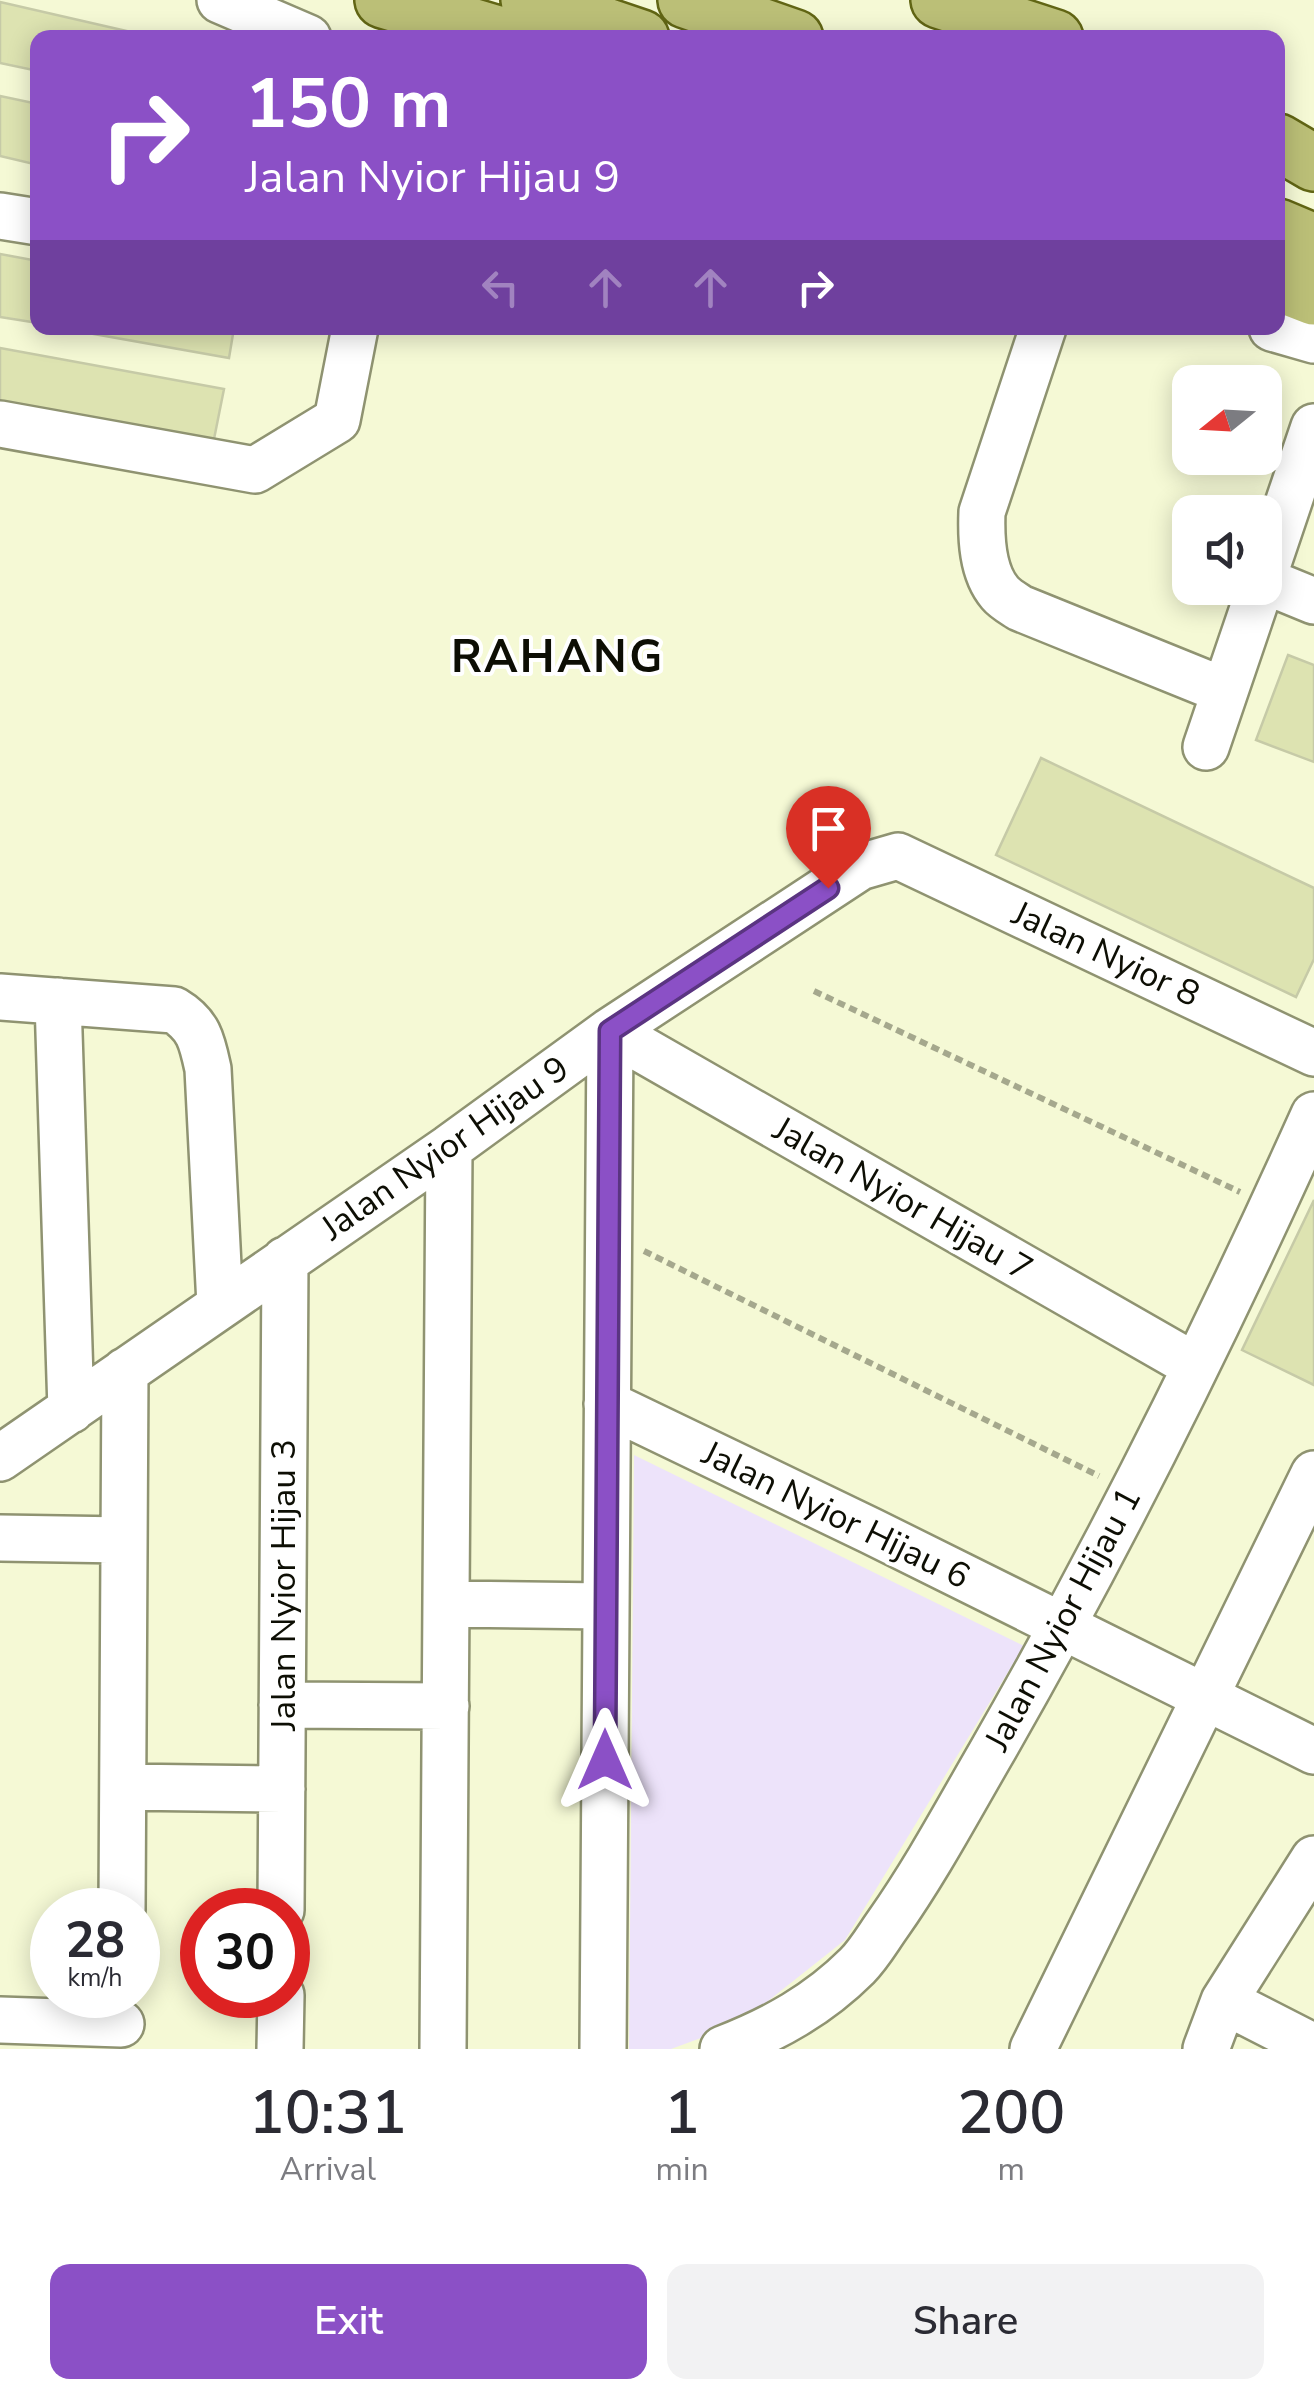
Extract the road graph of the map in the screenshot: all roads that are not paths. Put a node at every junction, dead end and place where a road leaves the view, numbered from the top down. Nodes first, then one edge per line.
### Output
1 (220, 0) edge
2 (383, 0) edge
3 (529, 0) edge
4 (686, 0) edge
5 (939, 0) edge
6 (289, 30) edge
7 (485, 30) edge
8 (617, 30) edge
9 (772, 30) edge
10 (1030, 30) edge
11 (1285, 146) edge
12 (1314, 163) edge
13 (0, 216) edge
14 (30, 221) edge
15 (1285, 230) edge
16 (1314, 242) edge
17 (1285, 286) edge
18 (1314, 297) edge
19 (1285, 309) edge
20 (1314, 320) edge
21 (1285, 332) edge
22 (354, 335) edge
23 (1041, 335) edge
24 (1314, 340) edge
25 (0, 424) edge
26 (1314, 427) edge
27 (1282, 522) edge
28 (1282, 588) edge
29 (1314, 601) edge
30 (1254, 605) edge
31 (1224, 691) junction
32 (1206, 747) dead end
33 (898, 856) joint
34 (0, 997) edge
35 (58, 1001) junction
36 (610, 1031) junction
37 (1314, 1052) edge
38 (1314, 1114) edge
39 (449, 1148) junction
40 (286, 1260) junction
41 (220, 1305) junction
42 (1196, 1366) junction
43 (125, 1371) junction
44 (607, 1404) junction
45 (71, 1410) junction
46 (0, 1458) edge
47 (1314, 1474) edge
48 (0, 1538) edge
49 (124, 1540) junction
50 (446, 1604) junction
51 (606, 1606) junction
52 (1064, 1627) junction
53 (1206, 1697) junction
54 (282, 1705) junction
55 (446, 1706) junction
56 (1314, 1751) edge
57 (123, 1786) junction
58 (282, 1789) junction
59 (1314, 1859) edge
60 (122, 1888) edge
61 (281, 1888) edge
62 (1224, 2001) junction
63 (281, 2018) edge
64 (0, 2020) edge
65 (121, 2023) edge
66 (1314, 2047) edge
67 (280, 2049) edge
68 (443, 2049) edge
69 (603, 2049) edge
70 (723, 2049) edge
71 (1033, 2049) edge
72 (1206, 2049) edge

1 - 6 street
2 - 7 main road
3 - 8 main road
4 - 9 main road
5 - 10 main road
11 - 12 main road
13 - 14 street
15 - 16 main road
17 - 18 main road
19 - 20 main road
21 - 24 street
22 - 25 street
23 - 31 street
26 - 27 street
28 - 29 street
30 - 31 street
31 - 32 street
33 - 36 street, Jalan Nyior Hijau 9
33 - 37 street, Jalan Nyior 8
34 - 35 street
35 - 41 street
35 - 45 street
36 - 39 street, Jalan Nyior Hijau 9
36 - 42 street, Jalan Nyior Hijau 7
36 - 44 street
38 - 42 street, Jalan Nyior Hijau 1
39 - 40 street, Jalan Nyior Hijau 9
39 - 50 street
40 - 41 street, Jalan Nyior Hijau 9
40 - 54 street, Jalan Nyior Hijau 3
41 - 43 street, Jalan Nyior Hijau 9
42 - 52 street, Jalan Nyior Hijau 1
43 - 45 street, Jalan Nyior Hijau 9
43 - 49 street
44 - 51 street
44 - 52 street, Jalan Nyior Hijau 6
45 - 46 street, Jalan Nyior Hijau 9
47 - 53 street
48 - 49 street
49 - 57 street
50 - 51 street
50 - 55 street
51 - 69 street
52 - 53 street, Jalan Nyior Hijau 6
52 - 70 street, Jalan Nyior Hijau 1
53 - 56 street, Jalan Nyior Hijau 6
53 - 71 street
54 - 55 street
54 - 58 street, Jalan Nyior Hijau 3
55 - 68 street
57 - 58 street
57 - 60 street
58 - 61 street, Jalan Nyior Hijau 3
59 - 62 street
62 - 66 street
62 - 72 street
63 - 67 street
64 - 65 street

